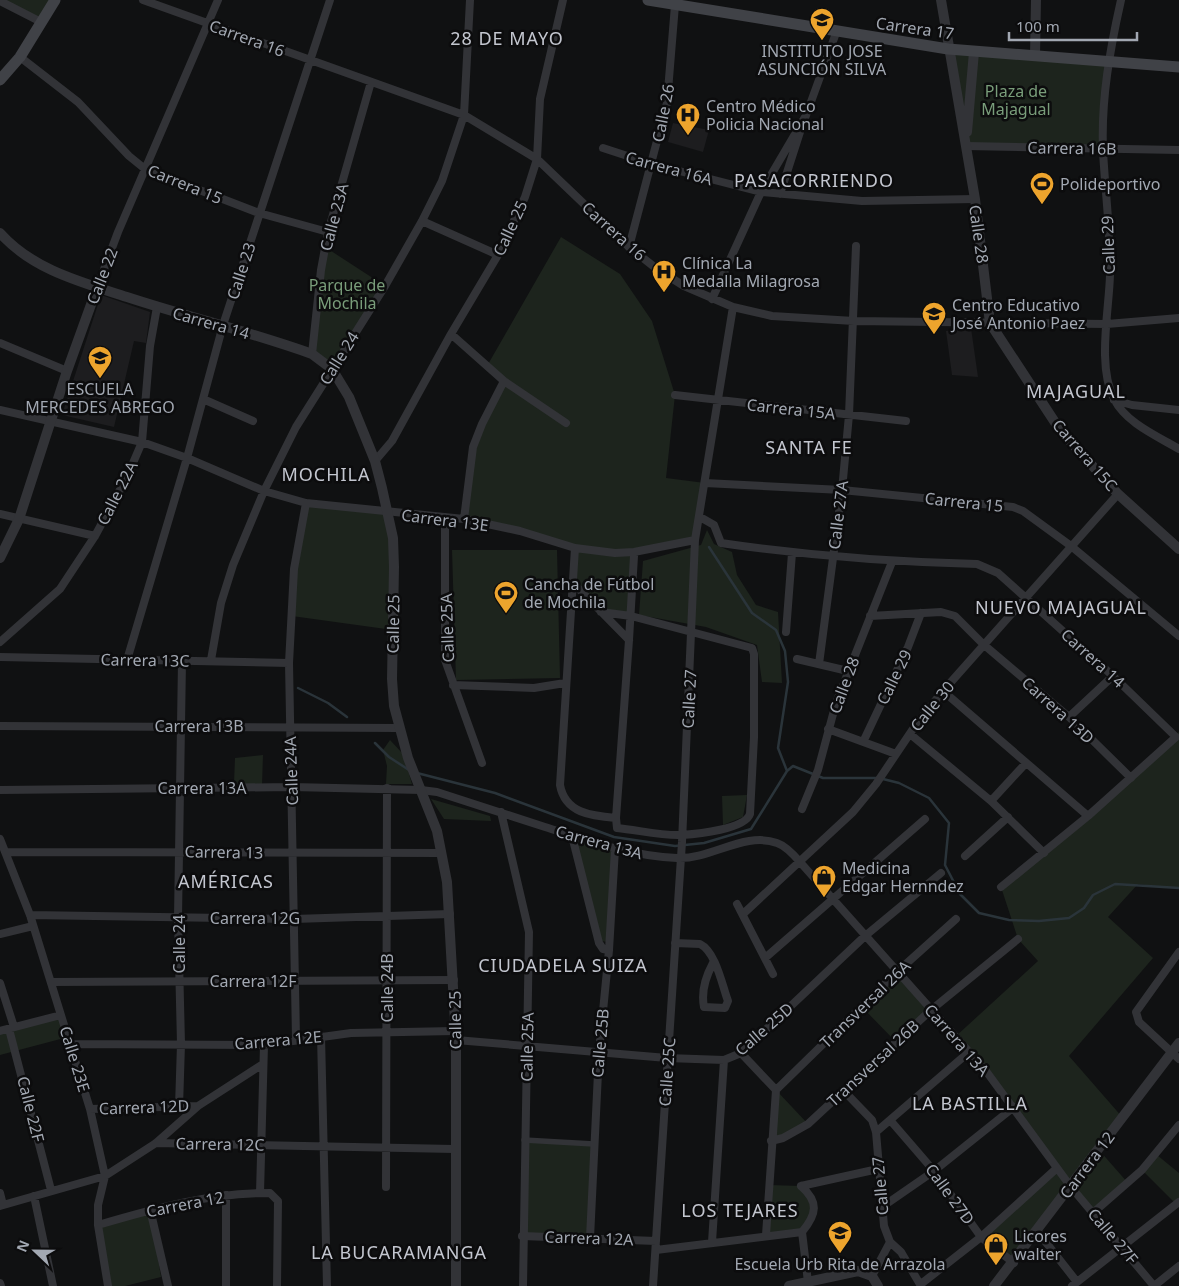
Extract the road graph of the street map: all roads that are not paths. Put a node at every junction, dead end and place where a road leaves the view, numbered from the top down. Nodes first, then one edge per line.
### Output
1 (55, 0) edge
2 (143, 0) edge
3 (218, 0) edge
4 (330, 0) edge
5 (470, 0) edge
6 (563, 0) edge
7 (648, 0) edge
8 (941, 0) edge
9 (1036, 0) edge
10 (1121, 0) edge
11 (0, 1) edge
12 (675, 5) junction
13 (41, 22) junction
14 (208, 23) junction
15 (836, 32) junction
16 (948, 49) junction
17 (974, 52) junction
18 (1035, 56) junction
19 (20, 57) junction
20 (309, 60) junction
21 (1108, 61) junction
22 (1179, 67) edge
23 (0, 80) edge
24 (371, 82) junction
25 (464, 115) junction
26 (805, 117) junction
27 (966, 146) junction
28 (602, 148) dead end
29 (1103, 148) junction
30 (1179, 150) edge
31 (537, 159) junction
32 (652, 164) junction
33 (145, 169) junction
34 (761, 192) junction
35 (780, 194) junction
36 (975, 199) junction
37 (259, 213) junction
38 (422, 221) junction
39 (328, 232) junction
40 (0, 233) edge
41 (856, 246) dead end
42 (629, 247) junction
43 (498, 256) junction
44 (97, 288) junction
45 (712, 300) junction
46 (157, 307) junction
47 (733, 307) junction
48 (1179, 318) edge
49 (854, 321) junction
50 (990, 323) junction
51 (1107, 324) junction
52 (223, 325) junction
53 (451, 334) junction
54 (0, 343) edge
55 (312, 354) junction
56 (332, 369) junction
57 (67, 371) junction
58 (504, 381) junction
59 (675, 395) dead end
60 (203, 399) junction
61 (716, 400) junction
62 (1114, 400) junction
63 (0, 410) edge
64 (1179, 410) edge
65 (849, 415) junction
66 (51, 421) junction
67 (253, 421) dead end
68 (906, 421) dead end
69 (566, 423) dead end
70 (142, 442) junction
71 (1179, 449) edge
72 (187, 458) junction
73 (375, 461) junction
74 (705, 482) junction
75 (842, 490) junction
76 (264, 491) junction
77 (1118, 494) junction
78 (306, 503) junction
79 (389, 513) junction
80 (0, 514) edge
81 (444, 517) junction
82 (700, 517) junction
83 (19, 519) junction
84 (464, 519) junction
85 (95, 536) junction
86 (695, 540) junction
87 (1070, 546) junction
88 (575, 548) junction
89 (1179, 549) edge
90 (634, 552) junction
91 (792, 553) junction
92 (0, 558) edge
93 (833, 558) junction
94 (892, 562) junction
95 (573, 583) junction
96 (1024, 597) junction
97 (601, 612) junction
98 (921, 613) junction
99 (631, 616) junction
100 (870, 616) junction
101 (692, 632) junction
102 (786, 632) dead end
103 (1179, 636) edge
104 (629, 640) junction
105 (0, 642) edge
106 (983, 644) junction
107 (0, 657) edge
108 (797, 658) dead end
109 (127, 660) junction
110 (211, 660) junction
111 (182, 661) junction
112 (290, 664) junction
113 (819, 664) junction
114 (848, 671) junction
115 (1113, 676) junction
116 (565, 683) junction
117 (453, 685) junction
118 (943, 691) junction
119 (1069, 718) junction
120 (180, 725) junction
121 (0, 726) edge
122 (290, 726) junction
123 (398, 728) junction
124 (828, 729) junction
125 (910, 734) junction
126 (864, 740) junction
127 (896, 754) junction
128 (482, 763) dead end
129 (1026, 763) junction
130 (1131, 778) junction
131 (292, 787) junction
132 (180, 788) junction
133 (387, 788) junction
134 (0, 790) edge
135 (421, 790) junction
136 (991, 801) junction
137 (802, 809) dead end
138 (501, 812) junction
139 (1088, 816) junction
140 (1008, 817) junction
141 (616, 818) junction
142 (925, 819) dead end
143 (572, 836) junction
144 (682, 838) junction
145 (0, 839) edge
146 (615, 849) junction
147 (180, 851) junction
148 (6, 852) junction
149 (293, 853) junction
150 (442, 853) junction
151 (1044, 853) junction
152 (387, 854) junction
153 (681, 855) junction
154 (965, 856) dead end
155 (800, 862) junction
156 (941, 873) dead end
157 (1001, 888) dead end
158 (832, 899) junction
159 (737, 904) dead end
160 (450, 914) junction
161 (742, 914) junction
162 (30, 915) junction
163 (387, 916) junction
164 (178, 918) junction
165 (294, 919) junction
166 (956, 919) dead end
167 (33, 926) junction
168 (0, 934) edge
169 (865, 936) junction
170 (1018, 938) dead end
171 (675, 943) junction
172 (609, 950) junction
173 (1179, 952) edge
174 (765, 958) junction
175 (713, 962) junction
176 (897, 972) junction
177 (773, 974) dead end
178 (178, 980) junction
179 (454, 980) junction
180 (295, 981) junction
181 (387, 981) junction
182 (51, 982) junction
183 (0, 983) edge
184 (931, 1010) junction
185 (61, 1015) junction
186 (11, 1028) junction
187 (0, 1031) edge
188 (386, 1031) junction
189 (456, 1035) junction
190 (321, 1036) junction
191 (296, 1039) junction
192 (1179, 1043) edge
193 (71, 1044) junction
194 (181, 1044) junction
195 (264, 1045) junction
196 (527, 1046) junction
197 (599, 1052) junction
198 (969, 1052) junction
199 (742, 1053) junction
200 (1175, 1056) edge
201 (668, 1058) junction
202 (724, 1060) junction
203 (263, 1064) junction
204 (776, 1090) junction
205 (843, 1090) junction
206 (198, 1106) junction
207 (179, 1107) junction
208 (1014, 1107) junction
209 (90, 1109) junction
210 (890, 1120) junction
211 (1179, 1125) edge
212 (876, 1132) junction
213 (524, 1140) junction
214 (771, 1141) junction
215 (156, 1143) junction
216 (594, 1144) junction
217 (262, 1145) junction
218 (324, 1146) junction
219 (387, 1148) junction
220 (454, 1149) junction
221 (1058, 1168) junction
222 (878, 1169) junction
223 (934, 1170) junction
224 (105, 1176) junction
225 (386, 1187) dead end
226 (1071, 1187) junction
227 (51, 1190) junction
228 (0, 1192) edge
229 (260, 1193) junction
230 (226, 1195) junction
231 (34, 1196) junction
232 (1179, 1202) edge
233 (2, 1206) edge
234 (882, 1207) junction
235 (150, 1210) junction
236 (1094, 1212) junction
237 (98, 1225) junction
238 (1037, 1231) junction
239 (802, 1232) junction
240 (766, 1235) junction
241 (522, 1236) junction
242 (981, 1237) junction
243 (590, 1238) junction
244 (656, 1241) junction
245 (712, 1242) junction
246 (890, 1242) junction
247 (1122, 1245) junction
248 (656, 1250) junction
249 (1014, 1263) junction
250 (1179, 1266) edge
251 (872, 1276) junction
252 (808, 1282) junction
253 (1075, 1284) edge
254 (921, 1285) edge
255 (53, 1286) edge
256 (108, 1286) edge
257 (168, 1286) edge
258 (226, 1286) edge
259 (277, 1286) edge
260 (327, 1286) edge
261 (456, 1286) edge
262 (523, 1286) edge
263 (653, 1286) edge
264 (790, 1286) edge
265 (878, 1286) edge
266 (994, 1286) edge
267 (1154, 1286) edge

1 - 13 main road
2 - 14 street, Carrera 16
3 - 14 street, Calle 22
4 - 20 street, Calle 23
5 - 25 street, Calle 24
6 - 31 street, Calle 25
7 - 12 main road, Carrera 17
8 - 16 street, Calle 28
9 - 18 street
10 - 21 street, Calle 29
11 - 13 street
12 - 15 main road, Carrera 17
12 - 32 street, Calle 26
13 - 19 main road
14 - 20 street, Carrera 16
14 - 33 street, Calle 22
15 - 16 main road, Carrera 17
15 - 26 street
16 - 17 main road, Carrera 17
16 - 27 street, Calle 28
17 - 18 main road, Carrera 17
17 - 27 street, Calle 28
18 - 21 main road, Carrera 17
19 - 23 main road
19 - 33 street, Carrera 15
20 - 24 street, Carrera 16
20 - 37 street, Calle 23
21 - 22 main road, Carrera 17
21 - 29 street, Calle 29
24 - 25 street, Carrera 16
24 - 39 street, Calle 23A
25 - 31 street, Carrera 16
25 - 38 street, Calle 24
26 - 34 street
26 - 35 street
27 - 29 street, Carrera 16B
27 - 36 street, Calle 28
28 - 32 street, Carrera 16A
29 - 30 street, Carrera 16B
29 - 51 street, Calle 29
31 - 42 street, Carrera 16
31 - 43 street, Calle 25
32 - 34 street, Carrera 16A
32 - 42 street, Calle 26
33 - 37 street, Carrera 15
33 - 44 street, Calle 22
34 - 35 street, Carrera 16A
34 - 45 street
35 - 36 street, Carrera 16A
36 - 50 street, Calle 28
37 - 39 street, Carrera 15
37 - 52 street, Calle 23
38 - 43 street
38 - 56 street, Calle 24
39 - 55 street, Calle 23A
40 - 44 street, Carrera 14
41 - 49 street, Calle 27A
42 - 45 street, Carrera 16
43 - 53 street, Calle 25
44 - 46 street, Carrera 14
44 - 57 street, Calle 22
45 - 47 street, Carrera 16
46 - 52 street, Carrera 14
46 - 70 street, Calle 22A
47 - 49 street, Carrera 16
47 - 61 street
48 - 51 street, Carrera 16
49 - 50 street, Carrera 16
49 - 65 street, Calle 27A
50 - 51 street, Carrera 16
50 - 77 street, Carrera 15C
51 - 62 street, Calle 29
52 - 55 street, Carrera 14
52 - 60 street, Calle 23
53 - 58 street
53 - 73 street, Calle 25
54 - 57 street
55 - 56 street, Carrera 14
56 - 73 street, Carrera 14
56 - 76 street, Calle 24
57 - 66 street, Calle 22
58 - 69 street
58 - 84 street
59 - 61 street, Carrera 15A
60 - 67 street
60 - 72 street, Calle 23
61 - 65 street, Carrera 15A
61 - 74 street
62 - 64 street
62 - 71 street
63 - 66 street, Carrera 13E
65 - 68 street, Carrera 15A
65 - 75 street, Calle 27A
66 - 70 street, Carrera 13E
66 - 83 street, Calle 22
70 - 72 street, Carrera 13E
70 - 85 street, Calle 22A
72 - 76 street, Carrera 13E
72 - 109 street, Calle 23
73 - 79 street, Calle 25
74 - 75 street, Carrera 15
74 - 82 street
75 - 87 street, Carrera 15
75 - 93 street, Calle 27A
76 - 78 street, Carrera 13E
76 - 110 street, Calle 24
77 - 87 street, Calle 30
77 - 89 street, Carrera 15C
78 - 79 street, Carrera 13E
78 - 112 street, Calle 24A
79 - 81 street, Carrera 13E
79 - 123 street, Calle 25
80 - 83 street
81 - 84 street, Carrera 13E
81 - 117 street, Calle 25A
82 - 86 street
82 - 91 street, Carrera 14
83 - 85 street
83 - 92 street, Calle 22
84 - 88 street, Carrera 13E
85 - 105 street, Calle 22A
86 - 90 street, Carrera 13E
86 - 101 street, Calle 27
87 - 96 street, Calle 30
87 - 103 street, Carrera 15
88 - 90 street, Carrera 13E
88 - 95 street
90 - 99 street
91 - 93 street, Carrera 14
91 - 102 street
93 - 94 street, Carrera 14
93 - 113 street, Calle 27A
94 - 96 street, Carrera 14
94 - 100 street, Calle 28
95 - 97 street
95 - 116 street
96 - 106 street, Calle 30
96 - 115 street, Carrera 14
97 - 99 street
97 - 104 street
98 - 100 street, Carrera 13D
98 - 106 street, Carrera 13D
98 - 126 street, Calle 29
99 - 101 street
99 - 104 street
100 - 114 street, Calle 28
101 - 144 street, Calle 27
101 - 144 street
104 - 141 street
106 - 118 street, Calle 30
106 - 119 street, Carrera 13D
107 - 109 street, Carrera 13C
108 - 113 street
109 - 111 street, Carrera 13C
110 - 111 street, Carrera 13C
110 - 112 street, Carrera 13C
111 - 120 street, Calle 24
112 - 122 street, Calle 24A
113 - 114 street
114 - 124 street, Calle 28
115 - 119 street
115 - 130 street, Carrera 14
116 - 117 street
116 - 141 street
117 - 128 street, Calle 25A
118 - 125 street, Calle 30
118 - 129 street
119 - 130 street, Carrera 13D
120 - 121 street, Carrera 13B
120 - 122 street, Carrera 13B
120 - 132 street, Calle 24
122 - 123 street, Carrera 13B
122 - 131 street, Calle 24A
123 - 135 street, Calle 25
124 - 126 street
124 - 137 street, Calle 28
125 - 127 street, Calle 30
125 - 136 street
126 - 127 street
127 - 155 street, Calle 30
129 - 136 street
129 - 139 street
130 - 139 street
131 - 132 street, Carrera 13A
131 - 133 street, Carrera 13A
131 - 149 street, Calle 24A
132 - 134 street, Carrera 13A
132 - 147 street, Calle 24
133 - 135 street, Carrera 13A
133 - 152 street, Calle 24B
135 - 138 street, Carrera 13A
135 - 150 street, Calle 25
136 - 140 street
138 - 143 street, Carrera 13A
138 - 196 street, Calle 25A
139 - 151 street
140 - 151 street
140 - 154 street
141 - 144 street
142 - 158 street
143 - 146 street, Carrera 13A
143 - 172 street
144 - 153 street, Calle 27
145 - 148 street, Calle 23E
146 - 153 street, Carrera 13A
146 - 172 street, Calle 25B
147 - 148 street, Carrera 13
147 - 149 street, Carrera 13
147 - 164 street, Calle 24
148 - 162 street, Calle 23E
149 - 152 street, Carrera 13
149 - 165 street, Calle 24A
150 - 152 street, Carrera 13
150 - 160 street, Calle 25
151 - 157 street
152 - 163 street, Calle 24B
153 - 155 street, Carrera 13A
153 - 171 street, Calle 25C
155 - 158 street, Carrera 13A
155 - 161 street, Calle 30
156 - 169 street, Calle 25D
158 - 169 street, Carrera 13A
158 - 174 street
159 - 161 street
160 - 163 street, Carrera 12G
160 - 179 street, Calle 25
161 - 174 street
162 - 164 street, Carrera 12G
162 - 167 street, Calle 23E
163 - 165 street, Carrera 12G
163 - 181 street, Calle 24B
164 - 165 street, Carrera 12G
164 - 178 street, Calle 24
165 - 180 street, Calle 24A
166 - 176 street, Transversal 26A
167 - 168 street
167 - 182 street, Calle 23E
169 - 176 street, Carrera 13A
169 - 199 street, Calle 25D
170 - 184 street, Transversal 26B
171 - 175 street
171 - 201 street, Calle 25C
172 - 197 street, Calle 25B
173 - 200 street
174 - 177 street
175 - 175 street
176 - 184 street, Carrera 13A
176 - 204 street, Transversal 26A
178 - 180 street, Carrera 12F
178 - 182 street, Carrera 12F
178 - 194 street, Calle 24
179 - 181 street, Carrera 12F
179 - 189 street, Calle 25
180 - 181 street, Carrera 12F
180 - 191 street, Calle 24A
181 - 188 street, Calle 24B
182 - 185 street, Calle 23E
183 - 186 street, Calle 22F
184 - 198 street, Carrera 13A
184 - 205 street, Transversal 26B
185 - 186 street
185 - 193 street, Calle 23E
186 - 187 street
186 - 227 street, Calle 22F
188 - 189 street, Carrera 12E
188 - 190 street, Carrera 12E
188 - 219 street, Calle 24B
189 - 196 street, Carrera 12E
189 - 220 street, Calle 25
190 - 191 street, Carrera 12E
190 - 218 street
191 - 195 street, Carrera 12E
192 - 200 street, Carrera 12
193 - 194 street, Carrera 12E
193 - 209 street, Calle 23E
194 - 195 street, Carrera 12E
194 - 207 street, Calle 24
195 - 203 street
196 - 197 street, Carrera 12E
196 - 213 street, Calle 25A
197 - 201 street, Carrera 12E
197 - 216 street, Calle 25B
198 - 208 street, Carrera 13A
198 - 210 street
199 - 202 street, Calle 25D
199 - 204 street
200 - 226 street, Carrera 12
201 - 202 street, Carrera 12E
201 - 244 street, Calle 25C
202 - 245 street, Calle 25D
203 - 206 street
203 - 217 street
204 - 214 street
205 - 212 street, Calle 27
205 - 214 street, Transversal 26B
206 - 207 street, Carrera 12D
206 - 215 street
207 - 209 street, Carrera 12D
208 - 221 street, Carrera 13A
208 - 223 street
209 - 224 street, Calle 23E
210 - 212 street
210 - 223 street, Calle 27D
211 - 236 street
212 - 222 street, Calle 27
213 - 216 street
213 - 241 street, Calle 25A
214 - 240 street
215 - 217 street, Carrera 12C
215 - 224 street, Carrera 12C
216 - 243 street, Calle 25B
217 - 218 street, Carrera 12C
217 - 229 street
218 - 219 street, Carrera 12C
218 - 260 street
219 - 220 street, Carrera 12C
219 - 225 street, Calle 24B
220 - 261 street, Calle 25
221 - 226 street, Carrera 13A
221 - 242 street
222 - 234 street, Calle 27
222 - 239 street
223 - 234 street
223 - 242 street, Calle 27D
224 - 227 street, Carrera 12C
224 - 237 street, Calle 23E
226 - 236 street, Calle 27F
226 - 238 street, Carrera 12
227 - 231 street, Carrera 12C
228 - 233 street
229 - 230 street, Carrera 12
229 - 259 street, Carrera 12
230 - 235 street, Carrera 12
230 - 258 street
231 - 233 street, Carrera 12C
231 - 255 street
232 - 247 street
234 - 246 street, Calle 27
235 - 237 street, Carrera 12
235 - 257 street
236 - 247 street, Calle 27F
237 - 256 street, Calle 23E
238 - 249 street, Carrera 12
238 - 253 street
239 - 240 street
239 - 252 street
240 - 245 street
241 - 243 street, Carrera 12A
241 - 262 street, Calle 25A
242 - 249 street, Calle 27D
242 - 254 street
243 - 244 street, Carrera 12A
244 - 248 street, Calle 25C
245 - 248 street
246 - 251 street
246 - 254 street
247 - 253 street
247 - 267 street, Calle 27F
248 - 263 street, Calle 25C
249 - 266 street, Carrera 12
250 - 267 street
251 - 252 street
251 - 265 street
252 - 264 street

